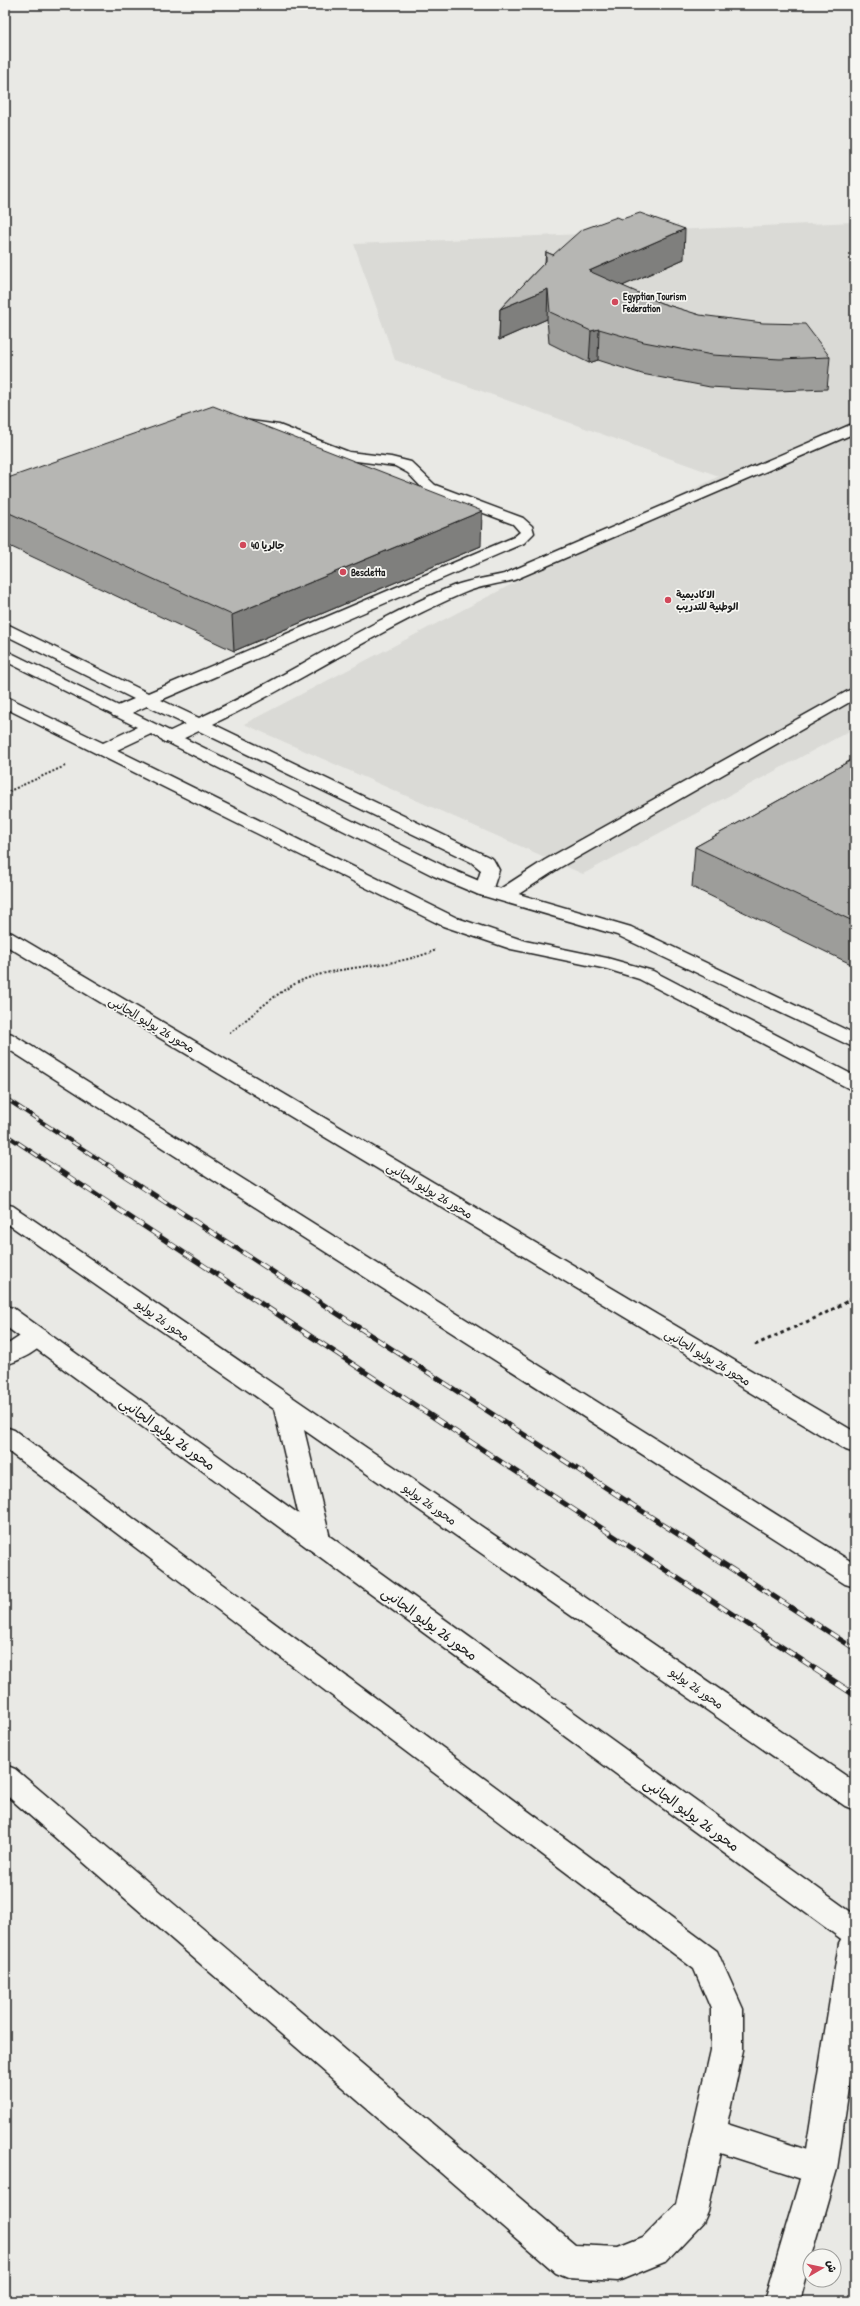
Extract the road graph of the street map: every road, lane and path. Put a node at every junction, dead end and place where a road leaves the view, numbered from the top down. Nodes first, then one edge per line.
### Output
1 (855, 428) edge
2 (212, 431) edge
3 (5, 629) edge
4 (5, 655) edge
5 (855, 692) edge
6 (148, 700) junction
7 (5, 701) edge
8 (119, 712) junction
9 (199, 724) junction
10 (150, 728) junction
11 (170, 738) junction
12 (105, 749) junction
13 (5, 793) edge
14 (484, 890) junction
15 (504, 895) junction
16 (470, 930) junction
17 (5, 937) edge
18 (5, 1038) edge
19 (855, 1042) edge
20 (203, 1054) junction
21 (855, 1084) edge
22 (5, 1211) edge
23 (855, 1297) edge
24 (5, 1314) edge
25 (37, 1337) junction
26 (5, 1357) edge
27 (717, 1362) junction
28 (285, 1404) junction
29 (5, 1436) edge
30 (855, 1444) edge
31 (318, 1542) junction
32 (855, 1577) edge
33 (5, 1777) edge
34 (855, 1798) edge
35 (855, 1932) edge
36 (855, 1943) edge
37 (709, 2134) junction
38 (820, 2169) junction
39 (782, 2301) edge

1 - 9 main road
2 - 6 main road
3 - 6 main road
4 - 8 main road
5 - 15 main road
6 - 8 main road
6 - 9 main road
7 - 12 main road
8 - 10 main road
9 - 11 main road
9 - 14 main road
10 - 11 main road
10 - 12 main road
11 - 14 main road
12 - 13 path
12 - 16 main road
14 - 15 main road
15 - 19 main road
16 - 20 path
16 - 21 main road
17 - 20 main road, محور 26 يوليو الجانبى
18 - 32 main road
20 - 27 main road, محور 26 يوليو الجانبى
22 - 28 main road, محور 26 يوليو
23 - 27 path
24 - 25 main road, محور 26 يوليو الجانبى
25 - 26 main road
25 - 31 main road, محور 26 يوليو الجانبى
27 - 30 main road, محور 26 يوليو الجانبى
28 - 31 main road
28 - 34 main road, محور 26 يوليو
29 - 37 main road
31 - 35 main road, محور 26 يوليو الجانبى
33 - 37 main road
36 - 38 main road
37 - 38 main road
38 - 39 main road

